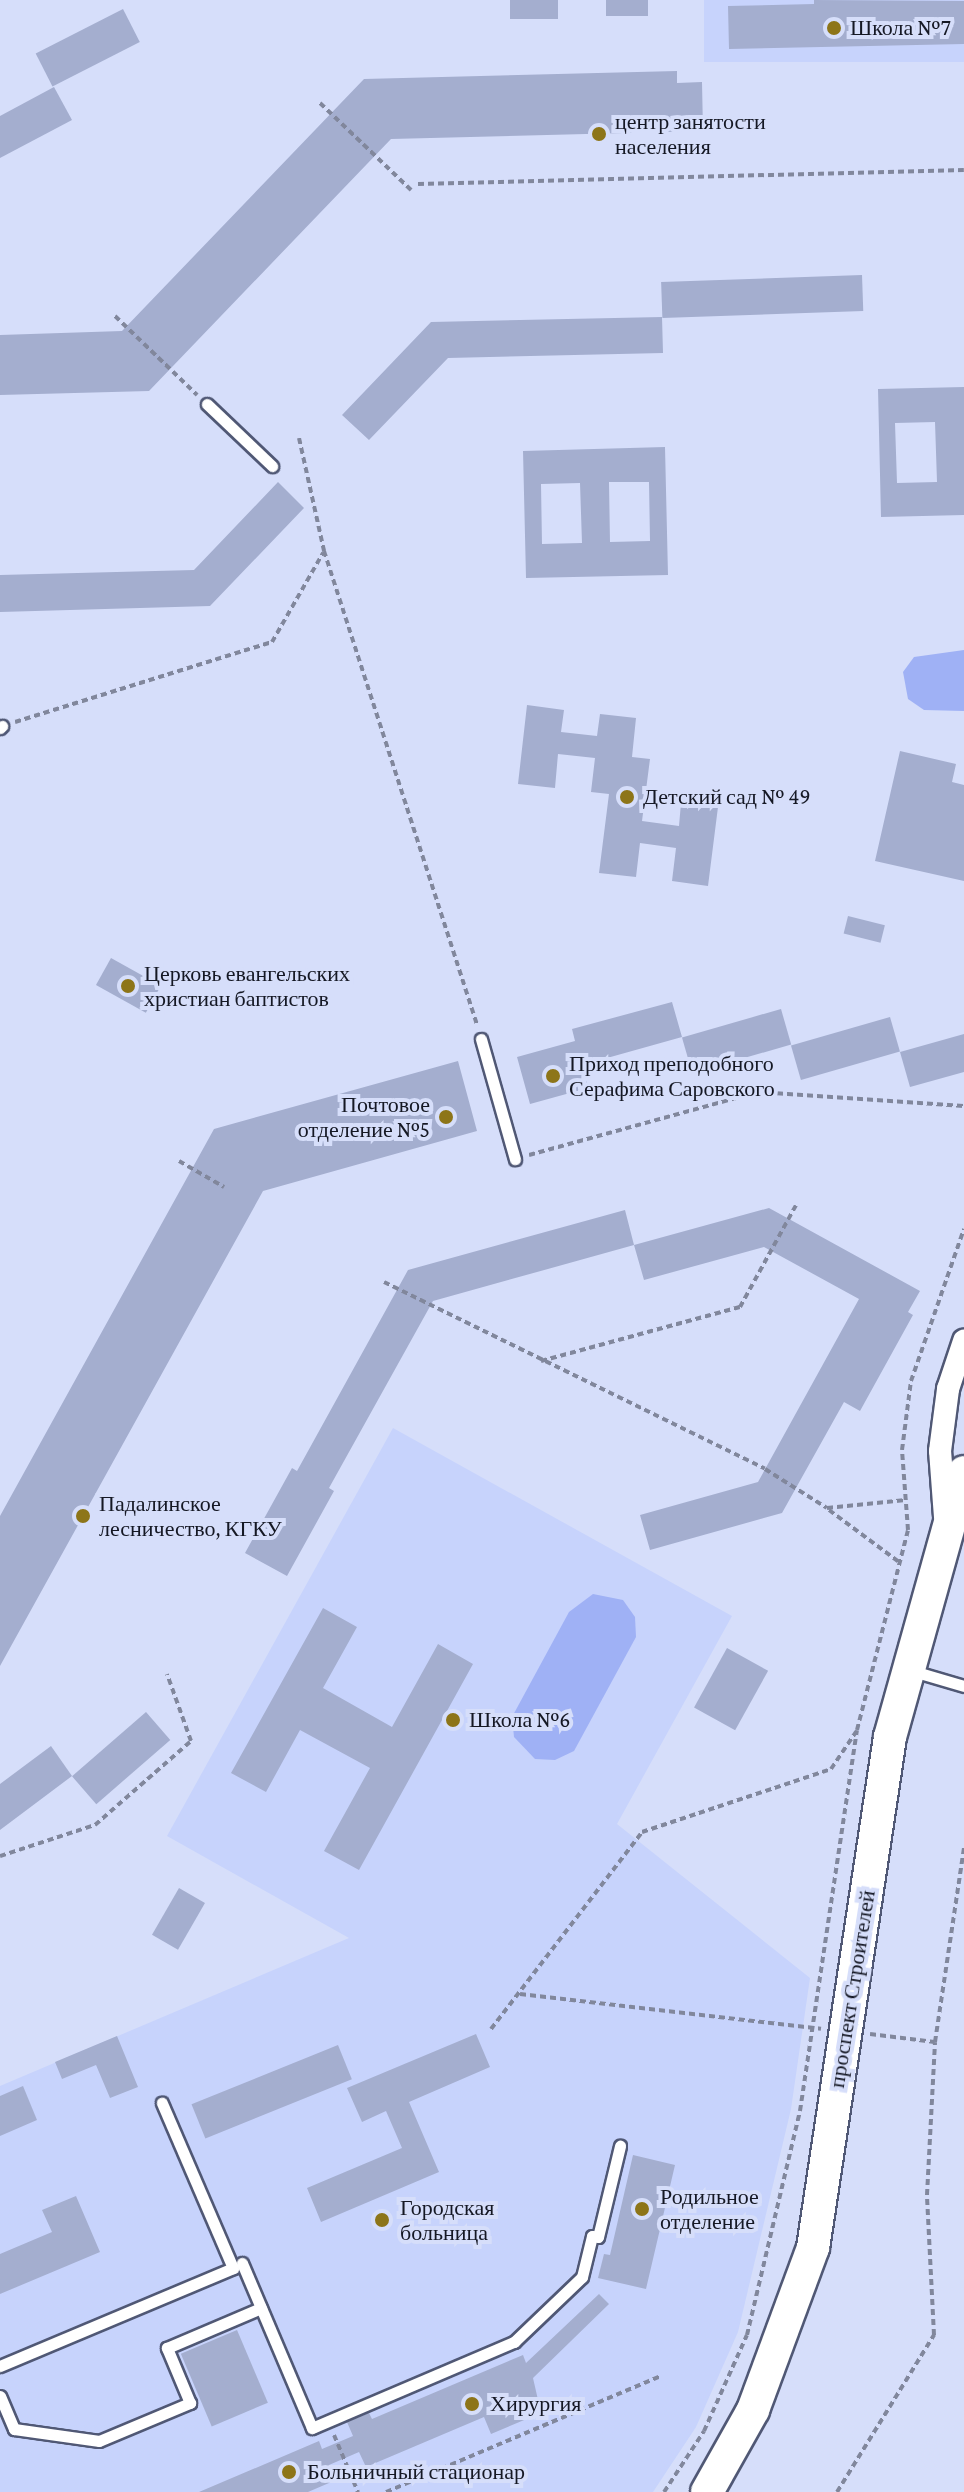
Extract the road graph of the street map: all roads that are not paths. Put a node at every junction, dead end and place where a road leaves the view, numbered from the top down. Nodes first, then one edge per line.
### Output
1 (207, 404) road end
2 (272, 466) dead end
3 (481, 1039) road end
4 (515, 1159) road end
5 (964, 1341) edge
6 (964, 1472) edge
7 (947, 1531) junction
8 (908, 1670) junction
9 (964, 1686) edge
10 (162, 2103) dead end
11 (620, 2146) dead end
12 (242, 2263) dead end
13 (261, 2308) junction
14 (0, 2366) edge
15 (0, 2396) edge
16 (707, 2492) edge

1 - 2 lane
3 - 4 lane
5 - 7 street
6 - 7 street, проспект Строителей
7 - 8 street, проспект Строителей
8 - 9 lane
8 - 16 street, проспект Строителей
10 - 14 lane
11 - 13 lane
12 - 13 lane
13 - 15 lane

